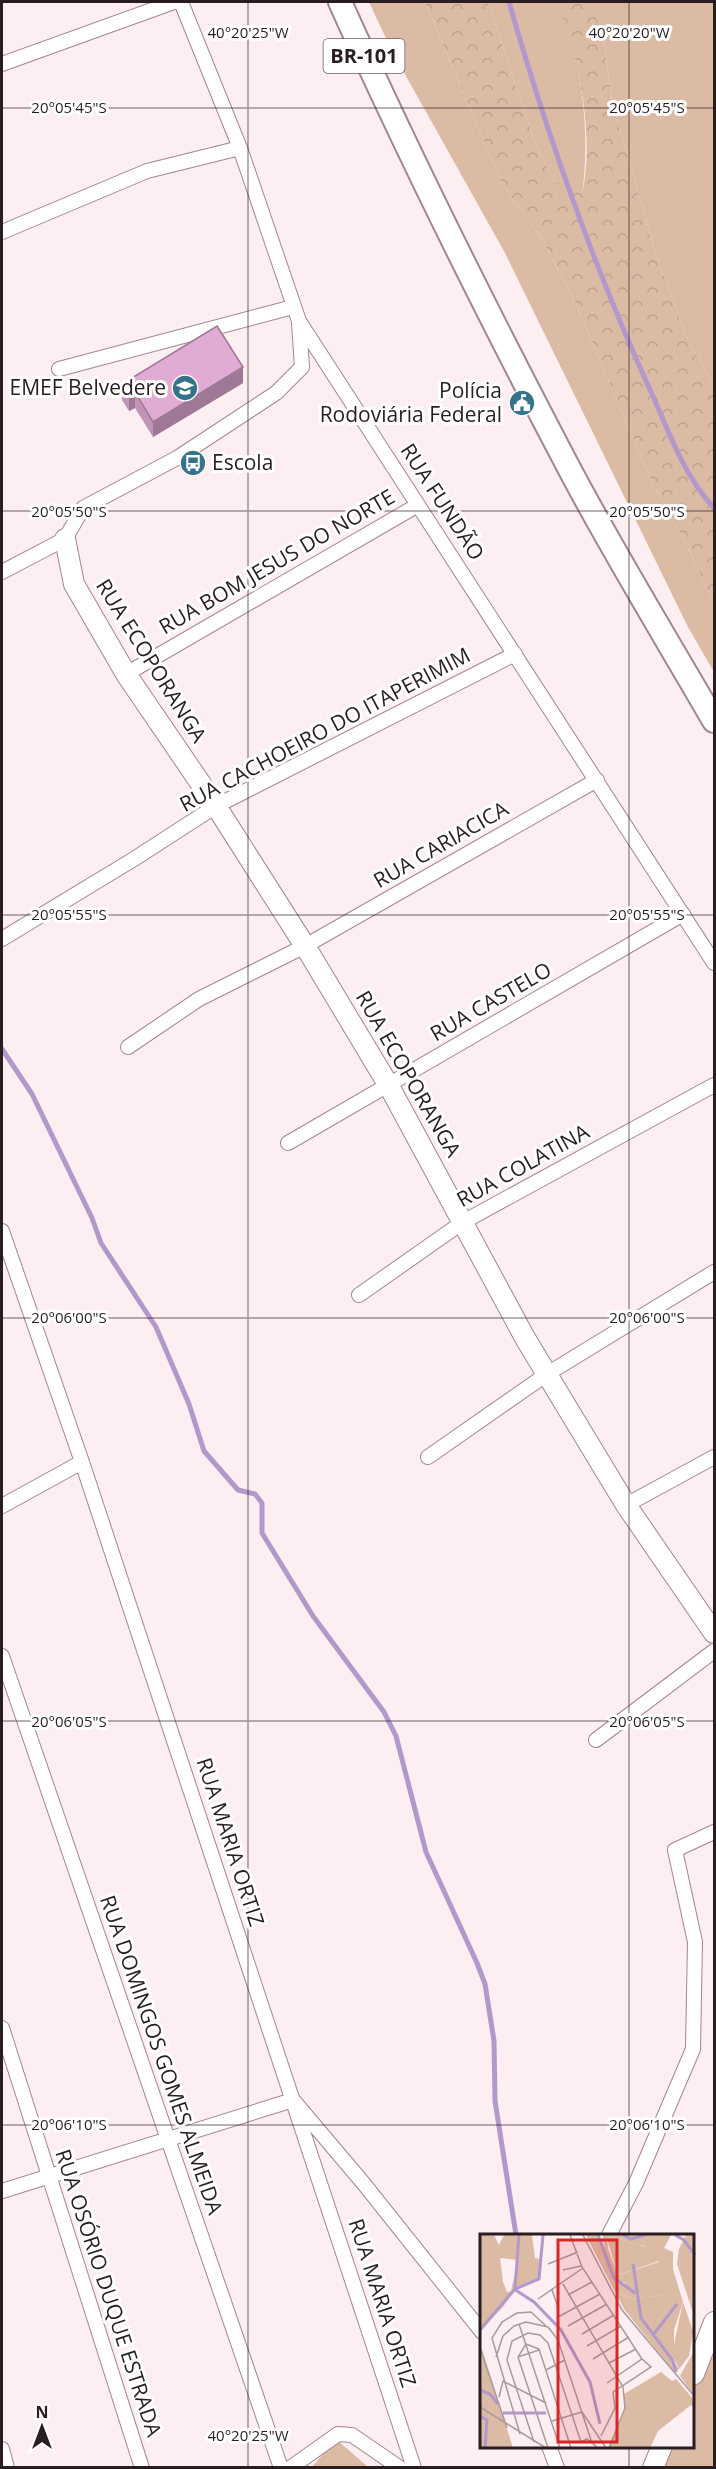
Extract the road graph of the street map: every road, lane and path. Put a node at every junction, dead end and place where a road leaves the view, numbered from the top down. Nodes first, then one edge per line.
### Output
1 (174, 2) edge
2 (181, 2) edge
3 (340, 2) edge
4 (350, 2) edge
5 (2, 64) edge
6 (388, 110) junction
7 (240, 148) junction
8 (2, 232) edge
9 (292, 307) junction
10 (299, 321) junction
11 (59, 369) dead end
12 (418, 505) junction
13 (65, 539) junction
14 (2, 572) edge
15 (515, 654) junction
16 (126, 674) junction
17 (714, 721) edge
18 (597, 780) junction
19 (216, 806) junction
20 (683, 914) junction
21 (2, 939) edge
22 (305, 946) junction
23 (714, 963) edge
24 (128, 1047) dead end
25 (714, 1085) edge
26 (389, 1086) junction
27 (288, 1143) dead end
28 (464, 1222) junction
29 (2, 1231) edge
30 (714, 1272) edge
31 (359, 1295) dead end
32 (547, 1374) junction
33 (428, 1457) dead end
34 (714, 1457) edge
35 (82, 1462) junction
36 (626, 1505) junction
37 (2, 1506) edge
38 (714, 1633) edge
39 (714, 1651) edge
40 (2, 1656) edge
41 (596, 1740) dead end
42 (714, 1832) edge
43 (2, 2028) edge
44 (293, 2100) junction
45 (168, 2139) junction
46 (49, 2176) junction
47 (2, 2191) edge
48 (610, 2234) edge
49 (714, 2322) edge
50 (480, 2329) edge
51 (695, 2369) edge
52 (550, 2448) edge
53 (661, 2448) edge
54 (2, 2449) edge
55 (8, 2468) edge
56 (142, 2468) edge
57 (281, 2468) edge
58 (290, 2468) edge
59 (400, 2468) edge
60 (414, 2468) edge
61 (557, 2468) edge
62 (653, 2468) edge

1 - 5 street
2 - 7 street, RUA FUNDÃO
3 - 6 main road, BR-101
4 - 6 main road
6 - 17 main road, BR-101
7 - 8 street
7 - 9 street, RUA FUNDÃO
9 - 10 street, RUA FUNDÃO
9 - 11 street
10 - 12 street, RUA FUNDÃO
10 - 13 street
12 - 15 street, RUA FUNDÃO
12 - 16 street, RUA BOM JESUS DO NORTE
13 - 14 street
13 - 16 street, RUA ECOPORANGA
15 - 18 street, RUA FUNDÃO
15 - 19 street, RUA CACHOEIRO DO ITAPERIMIM
16 - 19 street, RUA ECOPORANGA
18 - 20 street, RUA FUNDÃO
18 - 22 street, RUA CARIACICA
19 - 21 street, RUA CACHOEIRO DO ITAPERIMIM
19 - 22 street, RUA ECOPORANGA
20 - 23 street, RUA FUNDÃO
20 - 26 street, RUA CASTELO
22 - 24 street, RUA CARIACICA
22 - 26 street, RUA ECOPORANGA
25 - 28 street, RUA COLATINA
26 - 27 street, RUA CASTELO
26 - 28 street, RUA ECOPORANGA
28 - 31 street, RUA COLATINA
28 - 32 street, RUA ECOPORANGA
29 - 35 street, RUA MARIA ORTIZ
30 - 32 street
32 - 33 street
32 - 36 street, RUA ECOPORANGA
34 - 36 street
35 - 37 street
35 - 44 street, RUA MARIA ORTIZ
36 - 38 street, RUA ECOPORANGA
39 - 41 street
40 - 45 street, RUA DOMINGOS GOMES ALMEIDA
42 - 48 street
43 - 46 street, RUA OSÓRIO DUQUE ESTRADA
44 - 45 street
44 - 50 street
44 - 60 street, RUA MARIA ORTIZ
45 - 46 street
45 - 57 street, RUA DOMINGOS GOMES ALMEIDA
46 - 47 street
46 - 56 street, RUA OSÓRIO DUQUE ESTRADA
49 - 51 street
52 - 61 street
53 - 62 street
54 - 55 street
58 - 59 street

